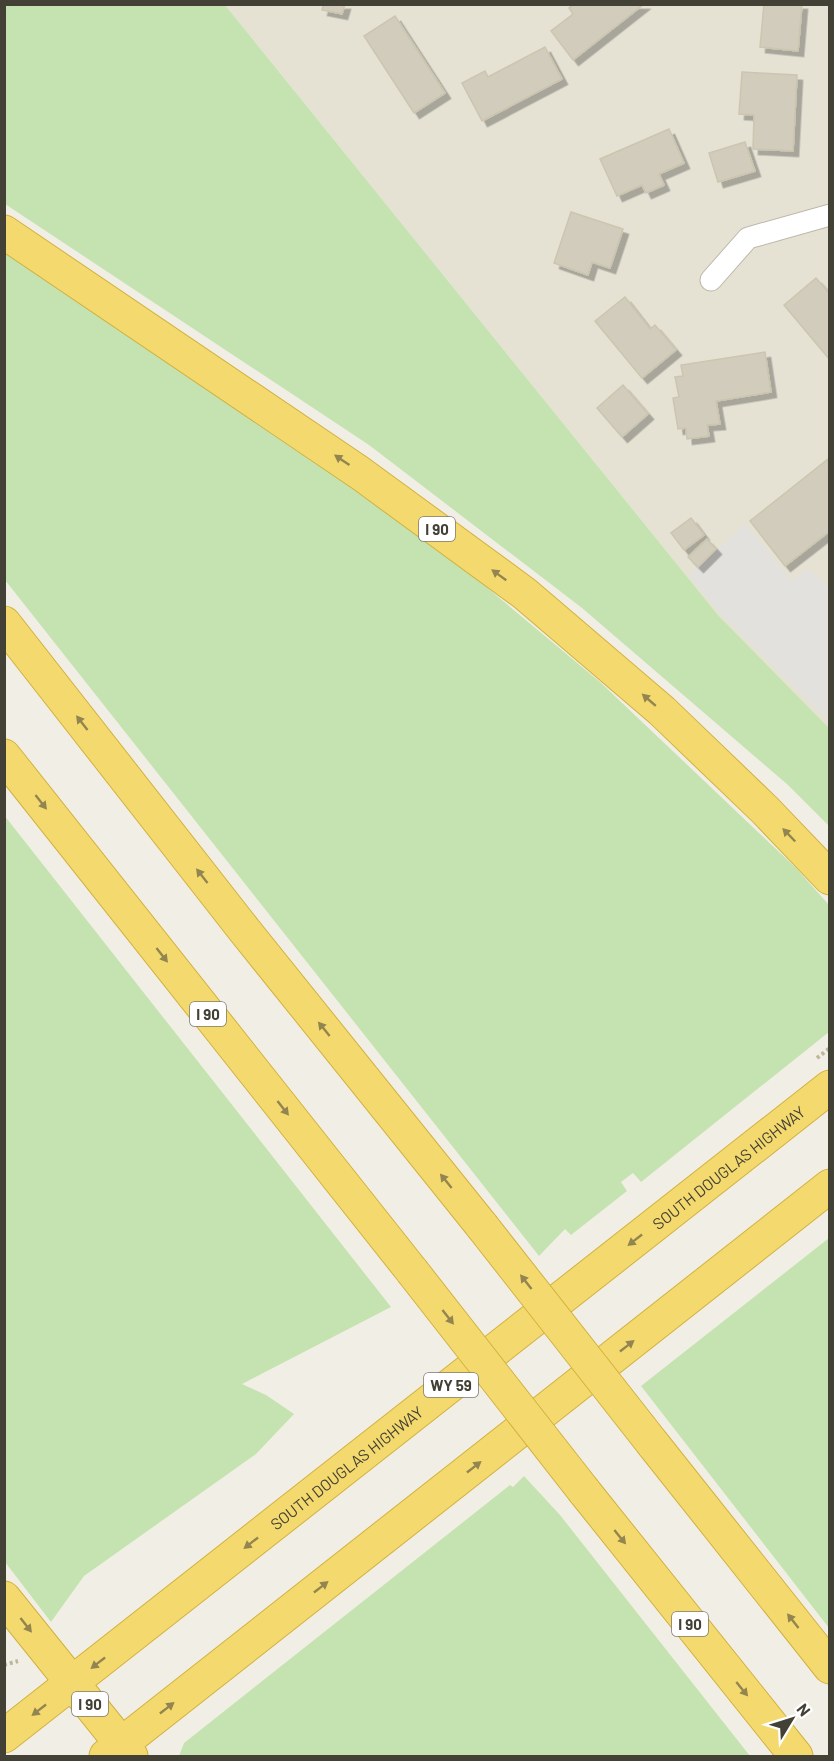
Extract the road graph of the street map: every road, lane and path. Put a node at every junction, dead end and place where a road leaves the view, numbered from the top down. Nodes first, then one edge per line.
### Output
1 (830, 215) edge
2 (4, 232) edge
3 (711, 280) dead end
4 (4, 623) edge
5 (4, 756) edge
6 (830, 878) edge
7 (830, 1087) edge
8 (830, 1186) edge
9 (4, 1598) edge
10 (830, 1667) edge
11 (73, 1683) junction
12 (4, 1736) edge
13 (120, 1752) edge
14 (796, 1756) edge

1 - 3 street
6 -> 2 highway, I 90
10 -> 4 highway, bridge
5 -> 14 highway, I 90, bridge
7 -> 11 highway, SOUTH DOUGLAS HIGHWAY / WY 59
13 -> 8 highway
9 -> 11 highway, I 90
11 -> 12 highway, SOUTH DOUGLAS HIGHWAY / WY 59
11 - 13 highway, I 90

